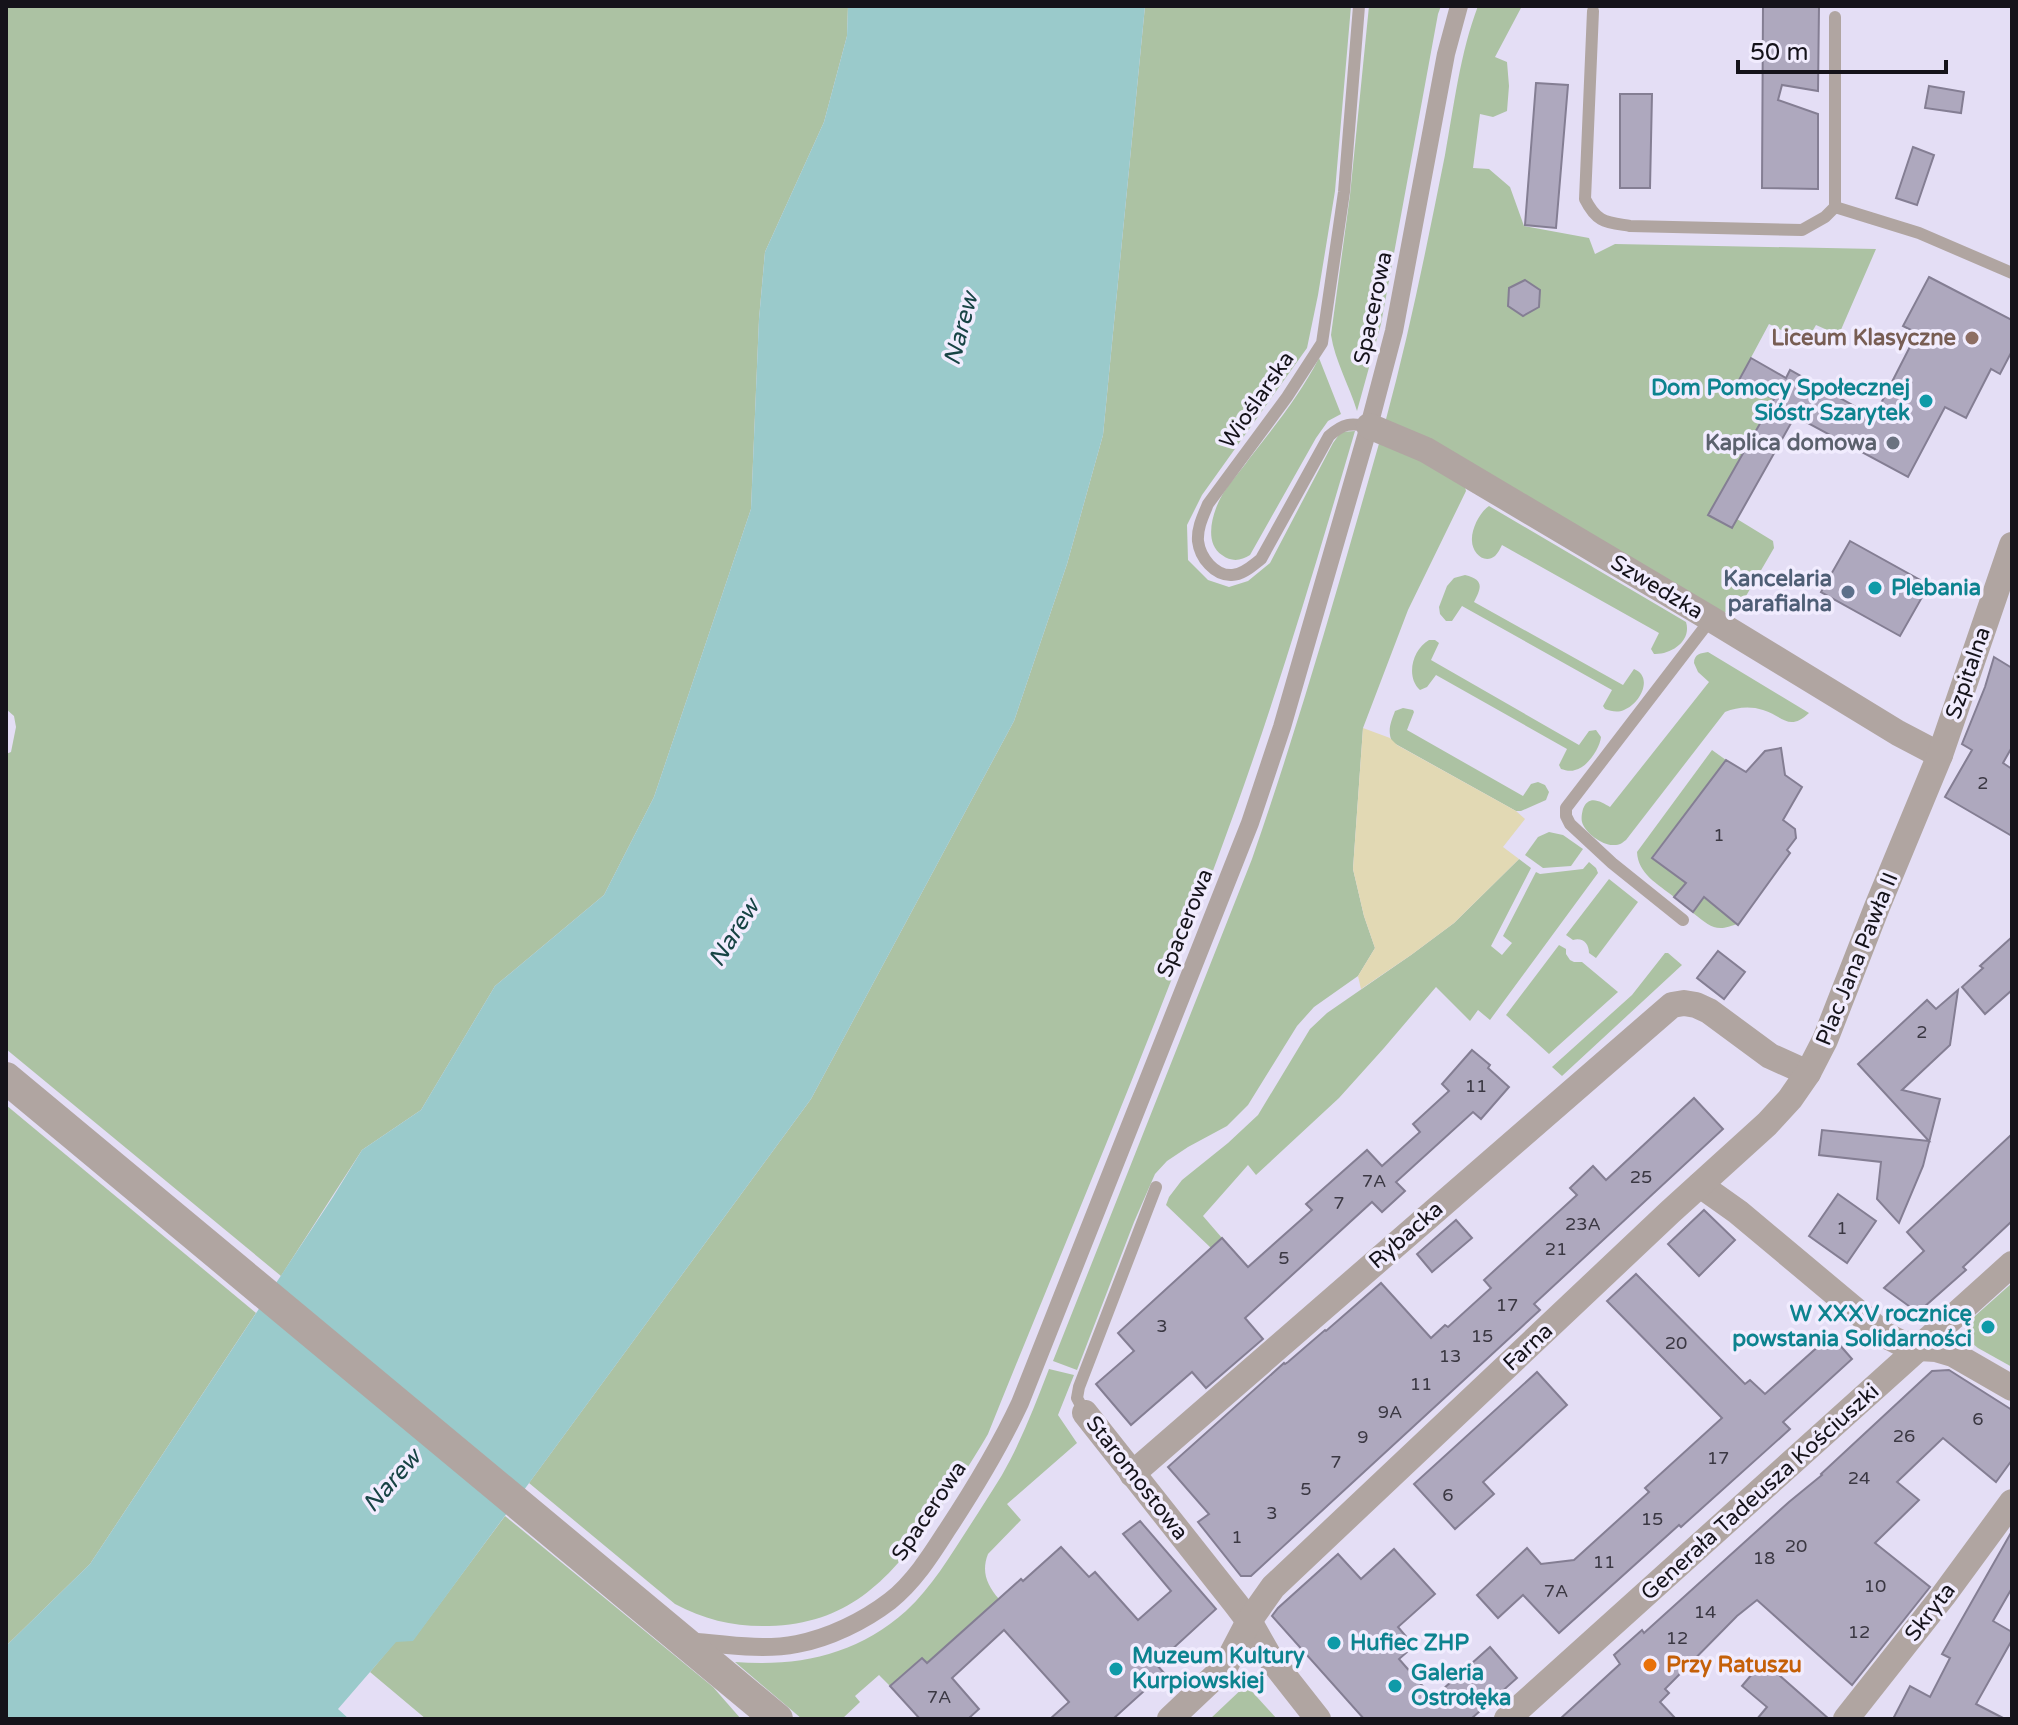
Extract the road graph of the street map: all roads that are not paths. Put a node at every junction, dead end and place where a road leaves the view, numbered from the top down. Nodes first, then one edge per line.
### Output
1 (1359, 6) edge
2 (1459, 6) edge
3 (1593, 11) dead end
4 (1835, 17) dead end
5 (1835, 207) junction
6 (2012, 273) edge
7 (1369, 426) junction
8 (2012, 545) edge
9 (1711, 619) junction
10 (1940, 755) junction
11 (1683, 920) dead end
12 (1684, 1003) joint
13 (1808, 1073) junction
14 (6, 1078) edge
15 (1700, 1185) junction
16 (1156, 1187) dead end
17 (2012, 1264) edge
18 (1918, 1348) junction
19 (2012, 1388) edge
20 (1085, 1413) joint
21 (1132, 1474) junction
22 (2012, 1502) edge
23 (1249, 1621) junction
24 (684, 1641) junction
25 (777, 1719) edge
26 (1170, 1719) edge
27 (1318, 1719) edge
28 (1507, 1719) edge
29 (1846, 1719) edge

1 - 7 lane, Wioślarska
2 - 7 street, Spacerowa
3 - 5 lane
4 - 5 lane
5 - 6 lane
7 - 9 street, Szwedzka
7 - 24 street, Spacerowa
8 - 10 street, Szpitalna
9 - 10 street, Szwedzka
9 - 11 lane
10 - 13 street, Plac Jana Pawła II
12 - 13 street, Plac Jana Pawła II
12 - 21 street, Rybacka
13 - 15 street, Farna
14 - 24 street
15 - 18 street
15 - 23 street, Farna
16 - 20 lane, Staromostowa
17 - 18 street, Generała Tadeusza Kościuszki
18 - 19 street
18 - 28 street, Generała Tadeusza Kościuszki
20 - 21 street, Staromostowa
21 - 23 street, Staromostowa
22 - 29 street, Skryta
23 - 26 street, Farna
23 - 27 street, Staromostowa
24 - 25 street

